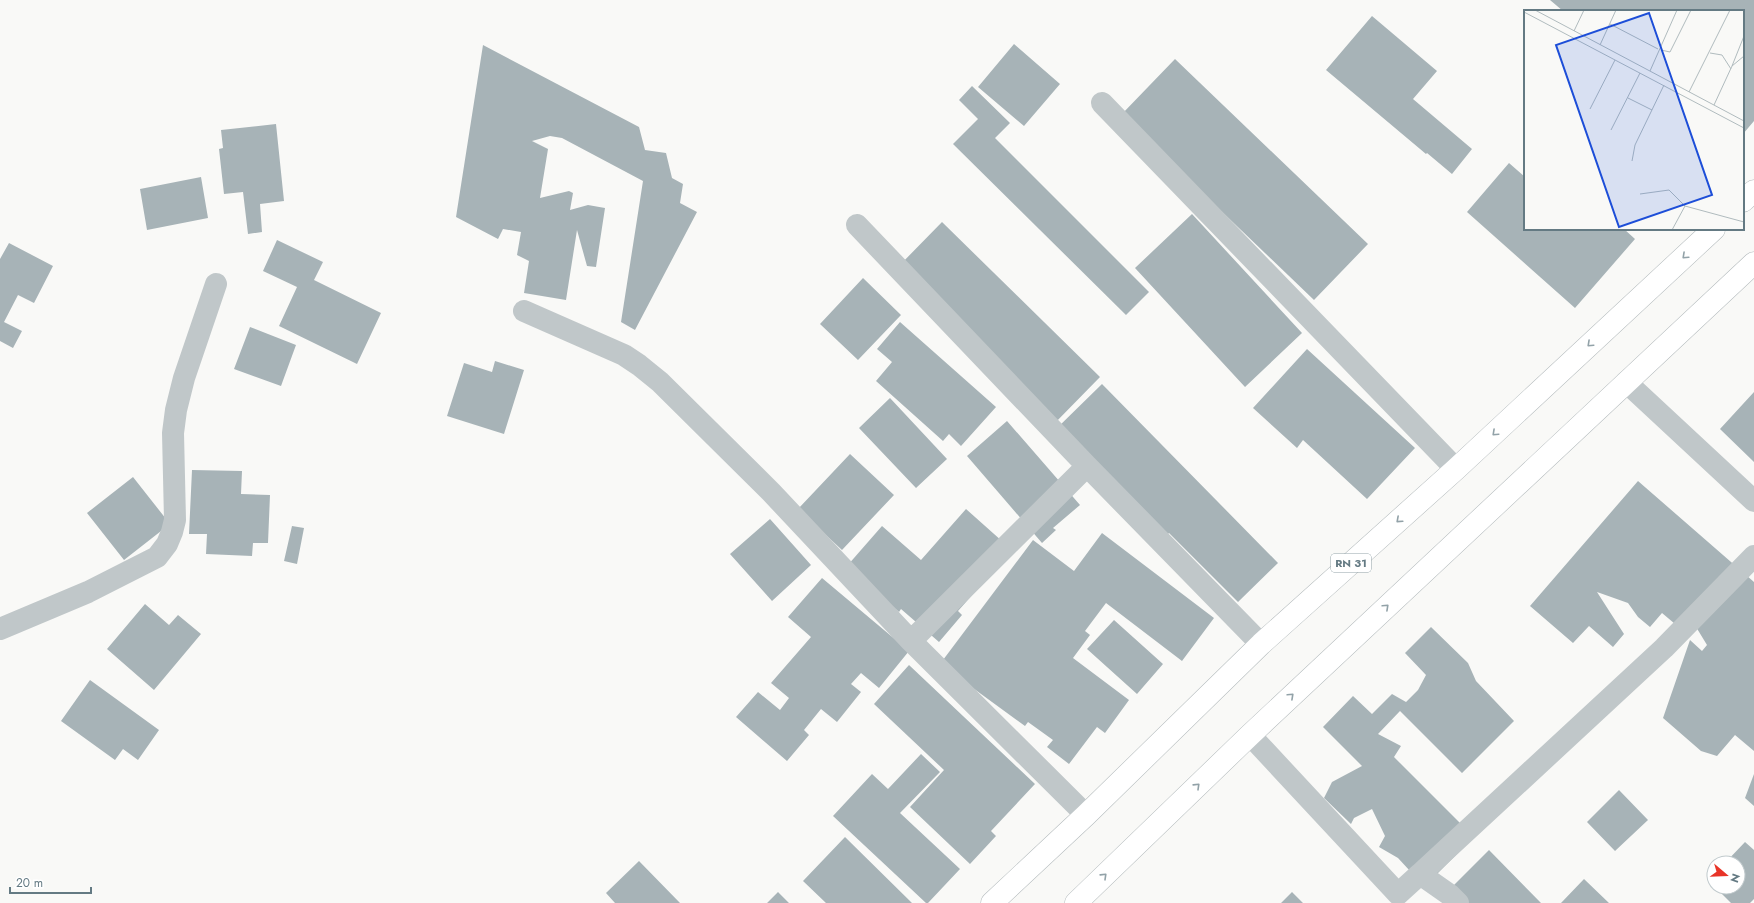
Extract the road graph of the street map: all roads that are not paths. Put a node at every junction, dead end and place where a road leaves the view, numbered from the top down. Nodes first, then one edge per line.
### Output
1 (1102, 103) dead end
2 (1754, 191) edge
3 (1744, 200) edge
4 (857, 225) dead end
5 (1713, 230) edge
6 (1754, 263) edge
7 (216, 284) dead end
8 (524, 311) dead end
9 (1626, 382) junction
10 (1087, 466) junction
11 (1456, 469) junction
12 (1754, 501) edge
13 (1754, 556) edge
14 (0, 629) edge
15 (911, 641) junction
16 (1261, 644) junction
17 (1250, 735) junction
18 (1086, 814) junction
19 (1420, 874) junction
20 (1393, 898) edge
21 (992, 903) edge
22 (1076, 903) edge
23 (1458, 903) edge

1 - 11 street
2 - 3 highway
4 - 10 street
5 -> 11 highway, RN 31
6 - 9 highway
7 - 14 street
8 - 15 street
9 - 12 street
17 -> 9 highway
10 - 15 street
10 - 16 street
11 -> 16 highway, RN 31
13 - 19 street
15 - 18 street
16 - 18 highway, RN 31
17 - 20 street
22 -> 17 highway
18 - 21 highway, RN 31
19 - 20 street
19 - 23 street

